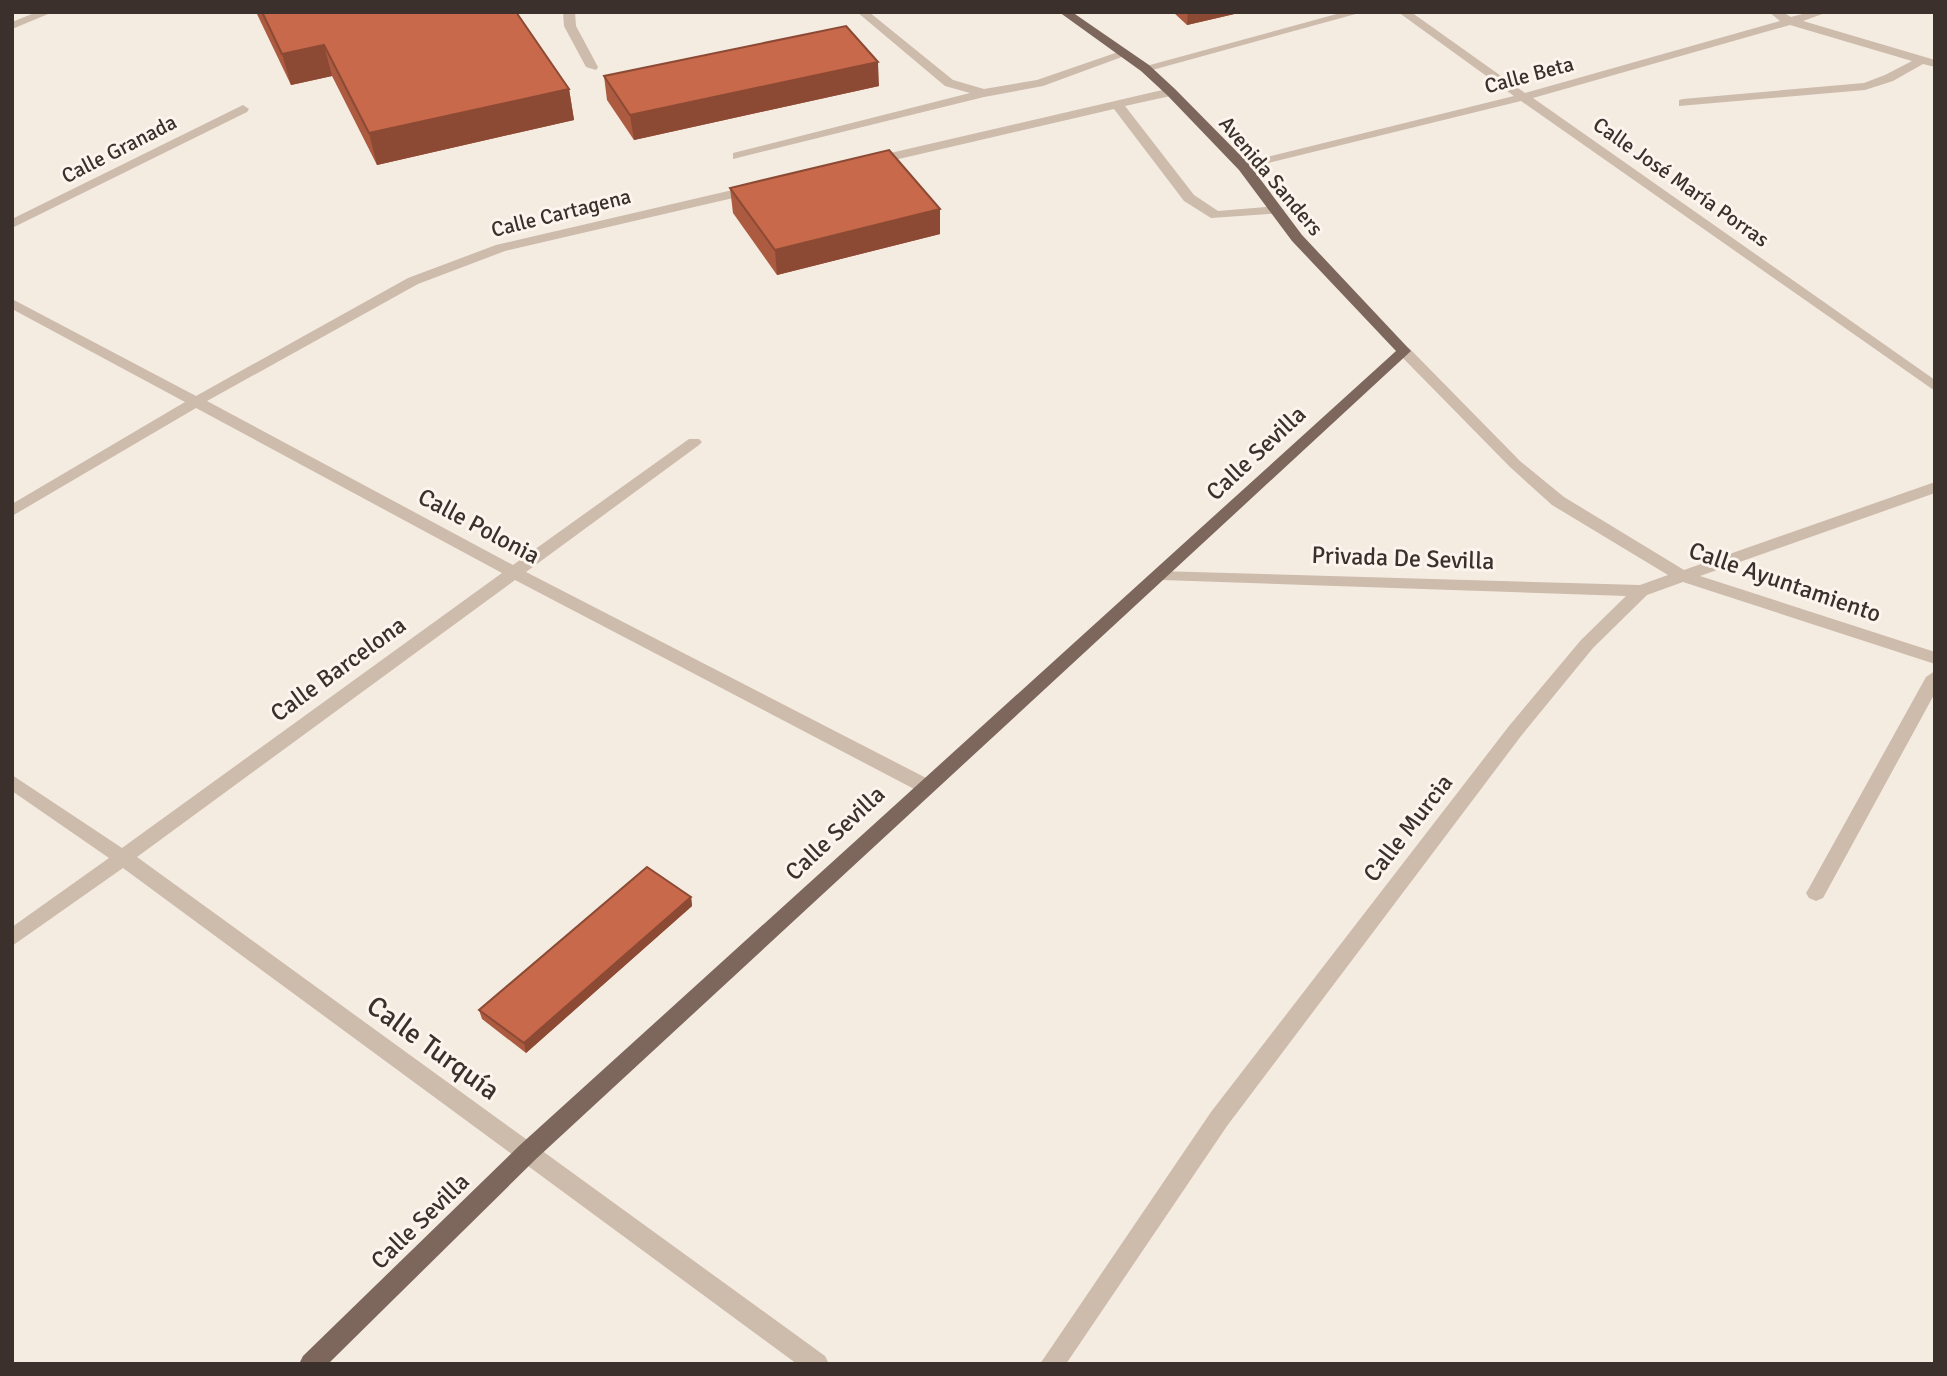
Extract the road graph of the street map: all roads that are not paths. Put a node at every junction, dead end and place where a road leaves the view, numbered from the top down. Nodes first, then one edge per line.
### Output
1 (48, 12) edge
2 (569, 12) edge
3 (862, 12) edge
4 (1064, 12) edge
5 (1358, 12) edge
6 (1403, 12) edge
7 (1774, 12) edge
8 (1823, 12) edge
9 (1789, 21) junction
10 (12, 26) edge
11 (1124, 54) junction
12 (1920, 61) junction
13 (1935, 64) edge
14 (592, 67) dead end
15 (1145, 68) junction
16 (1171, 92) junction
17 (984, 93) junction
18 (1524, 97) junction
19 (1683, 103) dead end
20 (1117, 104) junction
21 (243, 109) dead end
22 (737, 156) dead end
23 (858, 164) edge
24 (1244, 167) junction
25 (763, 187) edge
26 (1277, 210) junction
27 (12, 224) edge
28 (12, 303) edge
29 (1404, 351) junction
30 (1935, 387) edge
31 (195, 402) junction
32 (694, 442) dead end
33 (1935, 487) edge
34 (12, 511) edge
35 (513, 572) junction
36 (1163, 575) junction
37 (1680, 575) junction
38 (1641, 591) junction
39 (1935, 658) edge
40 (1935, 677) edge
41 (12, 782) edge
42 (925, 786) junction
43 (122, 857) junction
44 (1816, 893) dead end
45 (12, 938) edge
46 (528, 1152) junction
47 (311, 1364) edge
48 (817, 1364) edge
49 (1052, 1364) edge

1 - 10 street
2 - 14 street
3 - 17 street
4 - 11 main road, Avenida Sanders
5 - 15 street
6 - 18 street, Calle José María Porras
7 - 9 street
8 - 9 street, Calle Beta
9 - 12 street
9 - 18 street, Calle Beta
11 - 15 main road, Avenida Sanders
11 - 17 street
12 - 13 street
12 - 19 street
15 - 16 main road, Avenida Sanders
16 - 20 street
16 - 24 main road, Avenida Sanders
17 - 22 street
18 - 24 street, Calle Beta
18 - 30 street, Calle José María Porras
20 - 23 street
20 - 26 street
21 - 27 street, Calle Granada
24 - 26 main road, Avenida Sanders
25 - 31 street, Calle Cartagena
26 - 29 main road, Avenida Sanders
28 - 31 street, Calle Polonia
29 - 36 main road, Calle Sevilla
29 - 37 street, Calle Ayuntamiento
31 - 34 street, Calle Cartagena
31 - 35 street, Calle Polonia
32 - 35 street, Calle Barcelona
33 - 37 street, Calle Murcia
35 - 42 street, Calle Polonia
35 - 43 street, Calle Barcelona
36 - 38 street, Privada De Sevilla
36 - 42 main road, Calle Sevilla
37 - 38 street, Calle Murcia
37 - 39 street, Calle Ayuntamiento
38 - 49 street, Calle Murcia
40 - 44 street
41 - 43 street, Calle Turquía
42 - 46 main road, Calle Sevilla
43 - 45 street, Calle Barcelona
43 - 46 street, Calle Turquía
46 - 47 main road, Calle Sevilla
46 - 48 street, Calle Turquía

